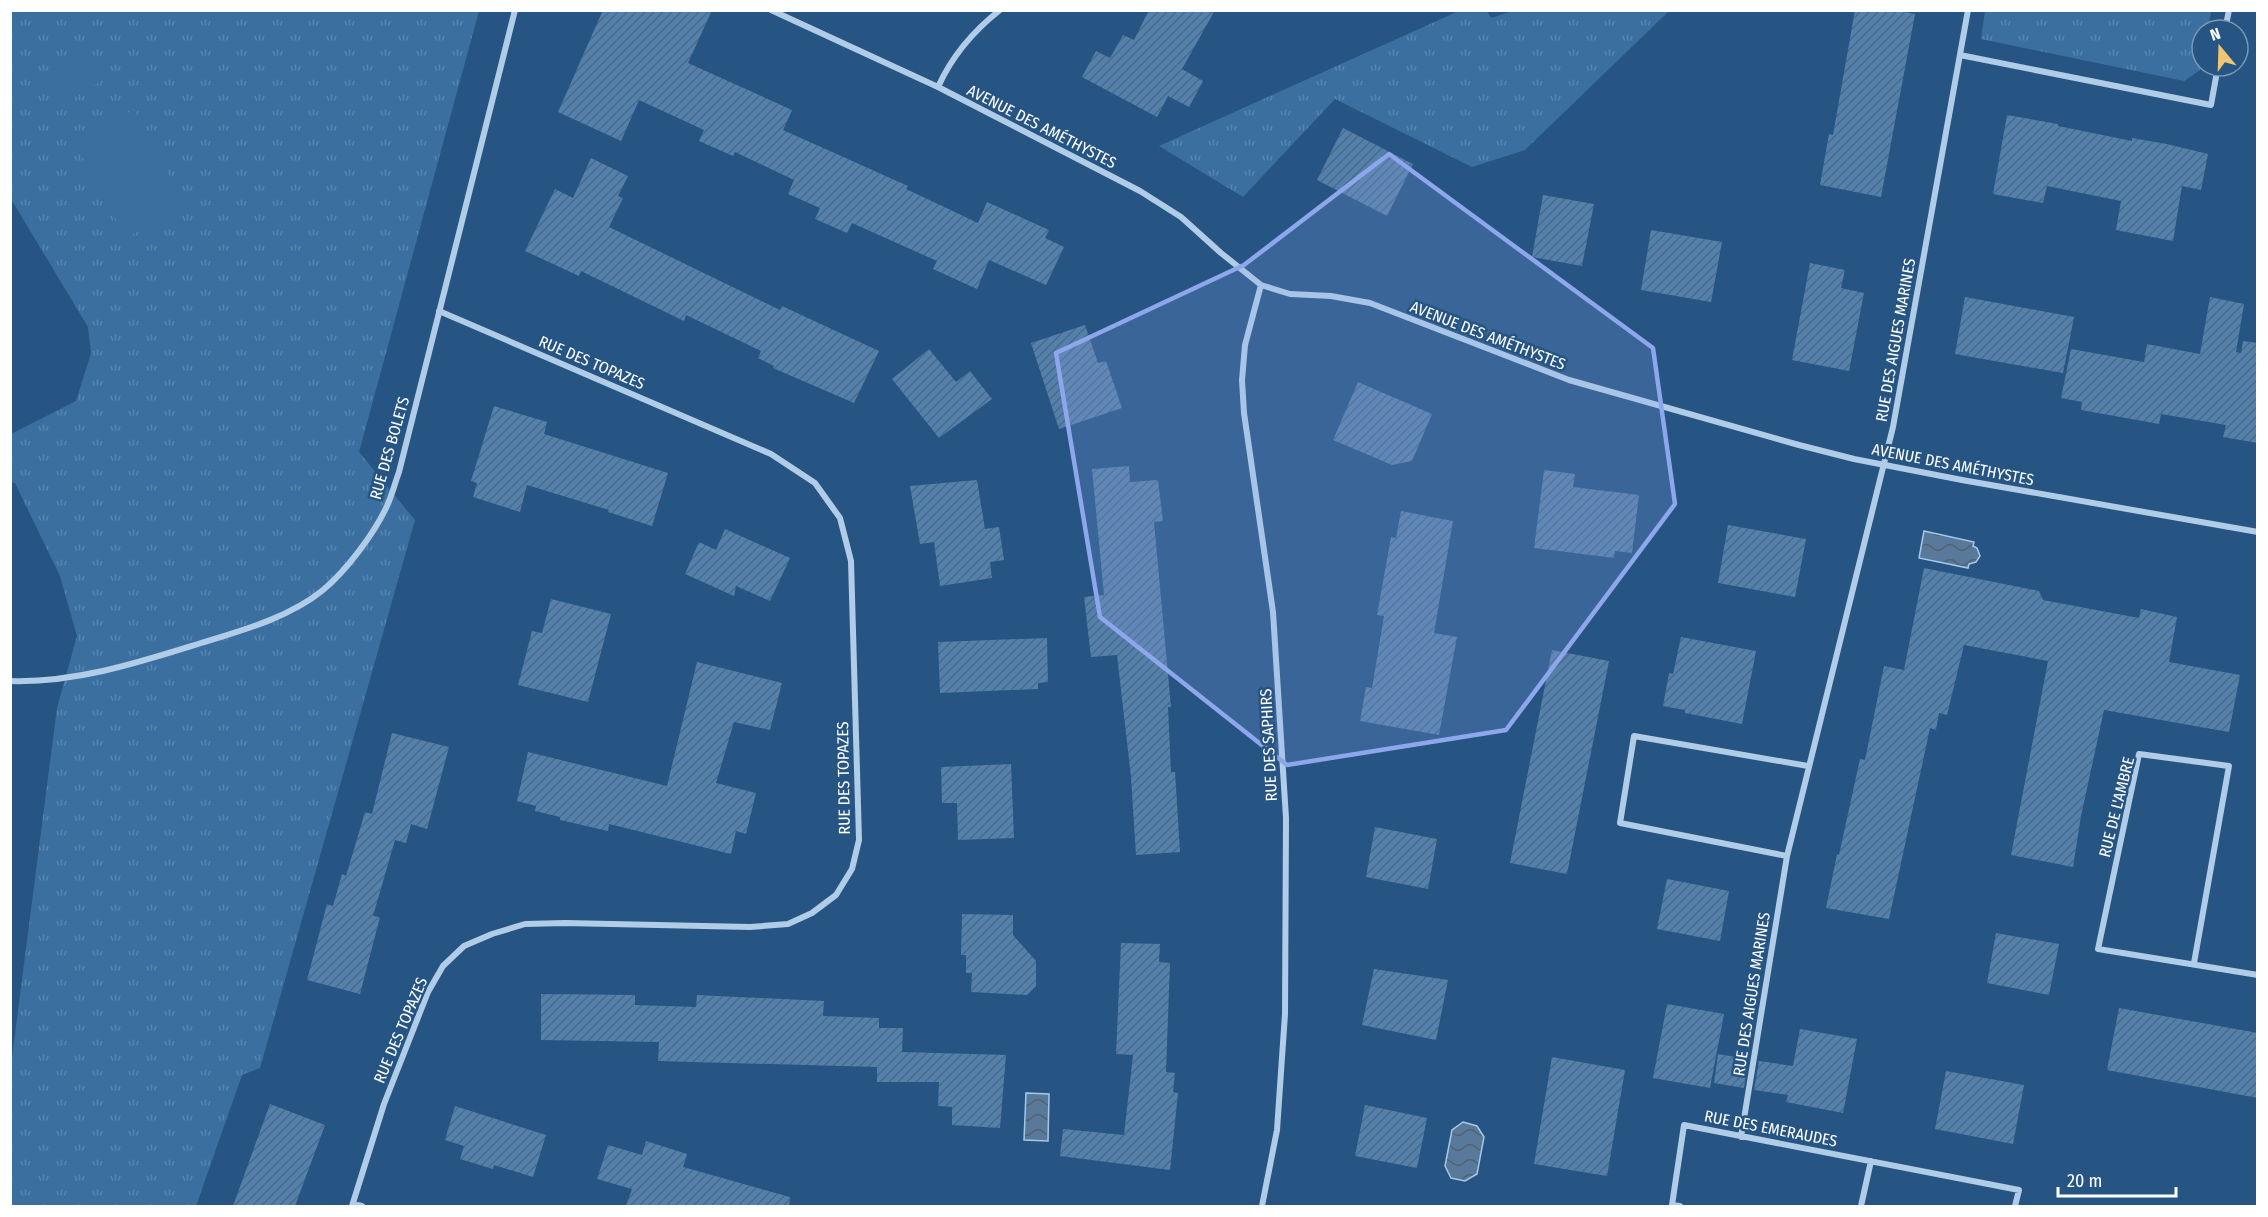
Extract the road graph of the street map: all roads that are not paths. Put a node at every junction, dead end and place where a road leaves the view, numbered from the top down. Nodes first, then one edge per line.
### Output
1 (515, 10) edge
2 (771, 10) edge
3 (1000, 10) edge
4 (1968, 10) edge
5 (1960, 55) junction
6 (2216, 78) edge
7 (938, 87) junction
8 (1261, 285) junction
9 (439, 311) junction
10 (1885, 465) junction
11 (2258, 532) edge
12 (10, 681) edge
13 (1808, 766) junction
14 (1787, 855) junction
15 (2194, 963) junction
16 (2258, 975) edge
17 (1741, 1137) junction
18 (1871, 1161) junction
19 (352, 1205) edge
20 (362, 1206) edge
21 (1262, 1206) edge
22 (1680, 1206) edge
23 (1861, 1206) edge
24 (2016, 1206) edge

1 - 9 street, RUE DES BOLETS
2 - 7 street, AVENUE DES AMÉTHYSTES
3 - 7 street
4 - 5 street, RUE DES AIGUES MARINES
5 - 6 street
5 - 10 street, RUE DES AIGUES MARINES
7 - 8 street, AVENUE DES AMÉTHYSTES
8 - 10 street, AVENUE DES AMÉTHYSTES
8 - 21 street, RUE DES SAPHIRS
9 - 12 street, RUE DES BOLETS
9 - 19 street, RUE DES TOPAZES
10 - 11 street, AVENUE DES AMÉTHYSTES
10 - 13 street, RUE DES AIGUES MARINES
13 - 14 street, RUE DES AIGUES MARINES
13 - 14 street
14 - 17 street, RUE DES AIGUES MARINES
15 - 15 street, RUE DE L'AMBRE
15 - 16 street, RUE DE L'AMBRE
17 - 18 street, RUE DES EMERAUDES
17 - 22 street, RUE DES EMERAUDES
18 - 23 street
18 - 24 street, RUE DES EMERAUDES
19 - 20 street

